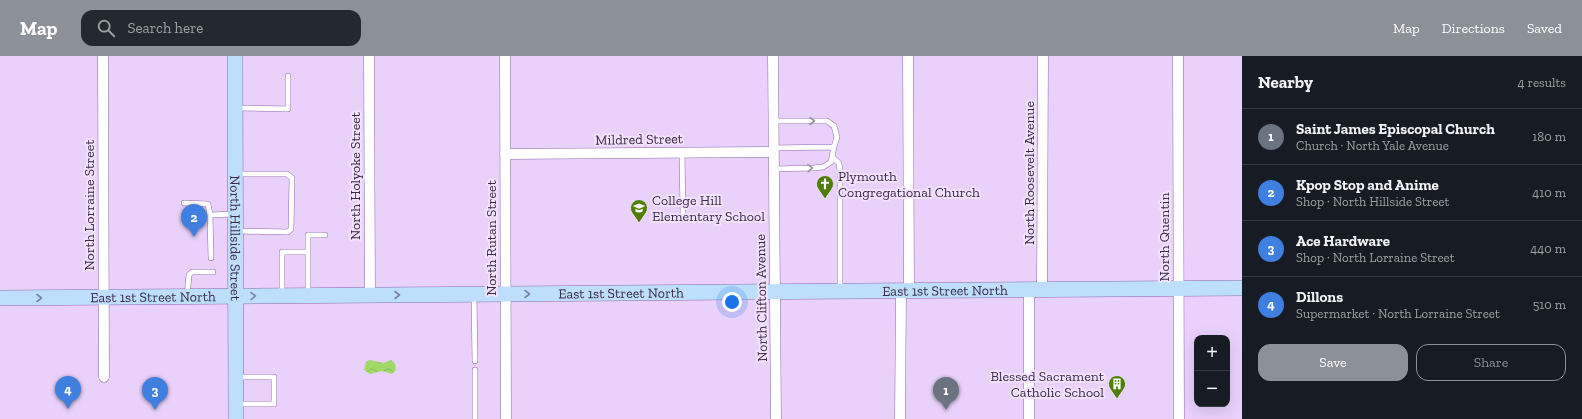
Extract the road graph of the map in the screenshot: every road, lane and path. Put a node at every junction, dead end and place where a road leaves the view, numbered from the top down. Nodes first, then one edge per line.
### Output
1 (103, 56) edge
2 (236, 56) edge
3 (369, 56) edge
4 (504, 56) edge
5 (773, 56) edge
6 (908, 56) edge
7 (1043, 56) edge
8 (1178, 56) edge
9 (288, 76) dead end
10 (236, 108) junction
11 (773, 121) junction
12 (834, 147) junction
13 (773, 150) junction
14 (682, 153) junction
15 (505, 154) junction
16 (833, 158) junction
17 (773, 169) junction
18 (235, 174) junction
19 (184, 203) dead end
20 (235, 214) junction
21 (683, 214) dead end
22 (210, 215) junction
23 (235, 231) junction
24 (325, 235) dead end
25 (308, 252) junction
26 (211, 258) dead end
27 (213, 272) dead end
28 (1178, 288) junction
29 (1242, 288) edge
30 (1036, 290) junction
31 (840, 291) junction
32 (905, 291) junction
33 (775, 292) junction
34 (474, 294) junction
35 (505, 294) junction
36 (370, 295) junction
37 (234, 296) junction
38 (282, 296) junction
39 (308, 296) junction
40 (104, 297) junction
41 (188, 297) junction
42 (0, 298) edge
43 (475, 361) dead end
44 (475, 370) dead end
45 (104, 378) dead end
46 (235, 378) junction
47 (235, 404) junction
48 (236, 419) edge
49 (475, 419) edge
50 (506, 419) edge
51 (776, 419) edge
52 (900, 419) edge
53 (1029, 419) edge
54 (1179, 419) edge

1 - 40 street, North Lorraine Street
2 - 10 street, North Hillside Street
3 - 36 street, North Holyoke Street
4 - 15 street, North Rutan Street
5 - 11 street, North Clifton Avenue
6 - 32 street
7 - 30 street, North Roosevelt Avenue
8 - 28 street, North Quentin
9 - 10 lane
10 - 18 street, North Hillside Street
11 -> 12 lane
11 - 13 street, North Clifton Avenue
12 - 13 lane
12 - 16 lane
13 - 14 street, Mildred Street
13 - 17 street, North Clifton Avenue
14 - 15 street, Mildred Street
14 - 21 lane
15 - 35 street, North Rutan Street
17 -> 16 lane
16 - 31 lane
17 - 33 street, North Clifton Avenue
18 - 20 street, North Hillside Street
18 - 23 lane
19 - 22 lane
20 - 22 lane
20 - 23 street, North Hillside Street
22 - 26 lane
23 - 37 street, North Hillside Street
24 - 25 lane
25 - 38 lane
25 - 39 lane
27 - 41 lane
28 - 29 street, East 1st Street North
28 - 30 street, East 1st Street North
28 - 54 street, North Quentin
30 - 32 street, East 1st Street North
30 - 53 street, North Roosevelt Avenue
31 - 32 street, East 1st Street North
31 - 33 street, East 1st Street North
32 - 52 street
35 -> 33 street, East 1st Street North
33 - 51 street, North Clifton Avenue
34 - 35 street, East 1st Street North
36 -> 34 street, East 1st Street North
34 - 43 lane
35 - 50 street, North Rutan Street
36 - 39 street, East 1st Street North
37 -> 38 street, East 1st Street North
37 - 41 street, East 1st Street North
37 - 46 street, North Hillside Street
38 - 39 street, East 1st Street North
40 - 41 street, East 1st Street North
42 -> 40 street, East 1st Street North
40 - 45 street, North Lorraine Street
44 - 49 lane
46 - 47 street, North Hillside Street
46 - 47 lane
47 - 48 street, North Hillside Street

